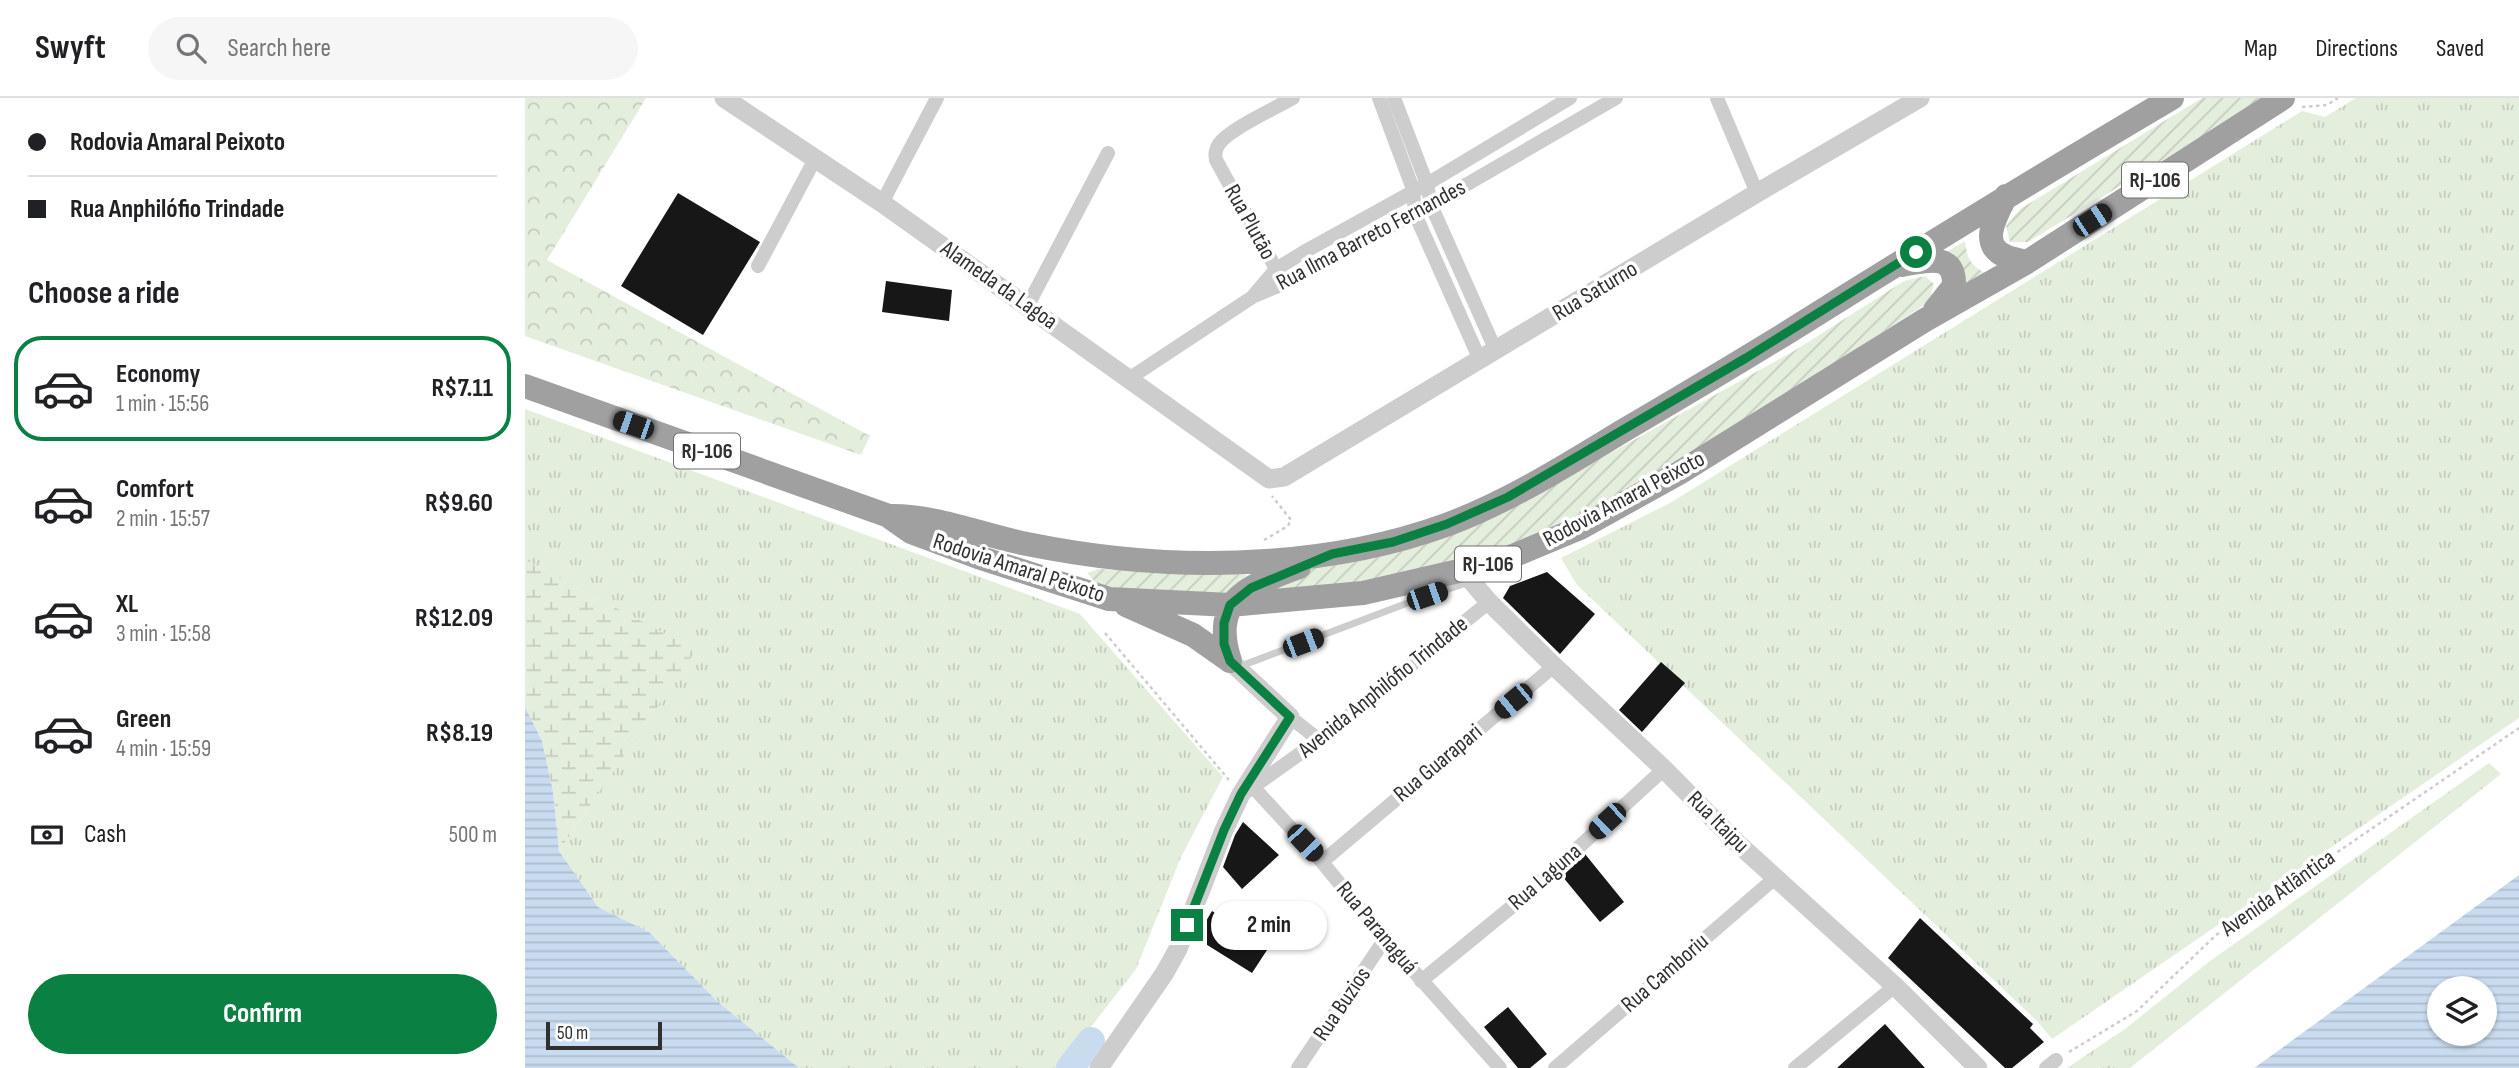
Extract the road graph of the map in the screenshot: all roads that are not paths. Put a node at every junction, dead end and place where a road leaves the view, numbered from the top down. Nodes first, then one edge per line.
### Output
1 (723, 98) edge
2 (937, 98) edge
3 (1293, 98) edge
4 (1379, 98) edge
5 (1394, 98) edge
6 (1570, 98) edge
7 (1616, 98) edge
8 (1717, 98) edge
9 (1920, 98) edge
10 (2172, 98) edge
11 (1546, 104) edge
12 (2288, 105) edge
13 (1108, 153) dead end
14 (815, 159) junction
15 (1420, 187) junction
16 (1757, 193) junction
17 (2006, 196) junction
18 (882, 203) junction
19 (1431, 205) junction
20 (1415, 214) junction
21 (2027, 261) junction
22 (758, 266) dead end
23 (1894, 266) junction
24 (1276, 269) junction
25 (1283, 284) junction
26 (1254, 296) junction
27 (1028, 305) junction
28 (1924, 320) junction
29 (1488, 356) junction
30 (1130, 378) junction
31 (525, 386) edge
32 (1270, 486) joint
33 (889, 516) junction
34 (1332, 554) junction
35 (1468, 576) junction
36 (1109, 599) junction
37 (1489, 601) junction
38 (1230, 605) junction
39 (1233, 664) junction
40 (1555, 666) junction
41 (1290, 717) junction
42 (1319, 740) junction
43 (1664, 769) junction
44 (1243, 789) junction
45 (1322, 862) junction
46 (1776, 878) junction
47 (1385, 939) junction
48 (1421, 981) junction
49 (1895, 986) junction
50 (1099, 1068) edge
51 (1298, 1068) edge
52 (1500, 1068) edge
53 (1555, 1068) edge
54 (1795, 1068) edge
55 (1978, 1068) edge

1 - 14 street, Alameda da Lagoa
2 - 18 street
3 - 24 street, Rua Plutão
4 - 15 street
5 - 15 street
6 - 11 street, Rua Ilma Barreto Fernandes
7 - 19 street, Rua Ilma Barreto Fernandes
8 - 16 street
9 - 16 street, Rua Saturno
10 - 17 highway, Rodovia Amaral Peixoto / RJ-106
11 - 15 street, Rua Ilma Barreto Fernandes
12 - 21 highway, Rodovia Amaral Peixoto / RJ-106
13 - 27 street
14 - 18 street, Alameda da Lagoa
14 - 22 street
15 - 19 street
15 - 20 street
15 - 24 street, Rua Ilma Barreto Fernandes
16 - 29 street, Rua Saturno
17 - 21 highway
17 - 23 highway, Rodovia Amaral Peixoto / RJ-106
18 - 27 street, Alameda da Lagoa
19 - 20 street, Rua Ilma Barreto Fernandes
19 - 29 street
20 - 25 street, Rua Ilma Barreto Fernandes
20 - 29 street
21 - 28 highway, Rodovia Amaral Peixoto / RJ-106
23 - 28 highway
23 - 34 highway, Rodovia Amaral Peixoto / RJ-106
24 - 25 street, Rua Plutão
24 - 26 street
25 - 26 street, Rua Ilma Barreto Fernandes
26 - 30 street, Rua Ilma Barreto Fernandes
27 - 30 street, Alameda da Lagoa
28 - 35 highway, Rodovia Amaral Peixoto / RJ-106
29 - 32 street, Rua Saturno
30 - 32 street, Alameda da Lagoa
31 - 33 highway, Rodovia Amaral Peixoto / RJ-106
33 - 34 highway, Rodovia Amaral Peixoto / RJ-106
33 - 36 highway, Rodovia Amaral Peixoto / RJ-106
34 - 38 highway
35 - 37 street, Rua Itaipu
35 - 38 highway, Rodovia Amaral Peixoto / RJ-106
35 - 39 lane
36 - 38 highway, Rodovia Amaral Peixoto / RJ-106
36 - 39 highway
37 - 40 street, Rua Itaipu
37 - 42 street, Avenida Anphilófio Trindade
38 - 39 highway
39 - 41 street
40 - 43 street, Rua Itaipu
40 - 45 street, Rua Guarapari
41 - 42 street
41 - 44 street
42 - 44 street, Avenida Anphilófio Trindade
43 - 46 street, Rua Itaipu
43 - 48 street, Rua Laguna
44 - 45 street, Rua Paranaguá
44 - 50 street
45 - 47 street, Rua Paranaguá
46 - 49 street, Rua Itaipu
46 - 53 street, Rua Camboriu
47 - 48 street, Rua Paranaguá
47 - 51 street, Rua Buzios
48 - 52 street, Rua Paranaguá
49 - 54 street
49 - 55 street, Rua Itaipu

